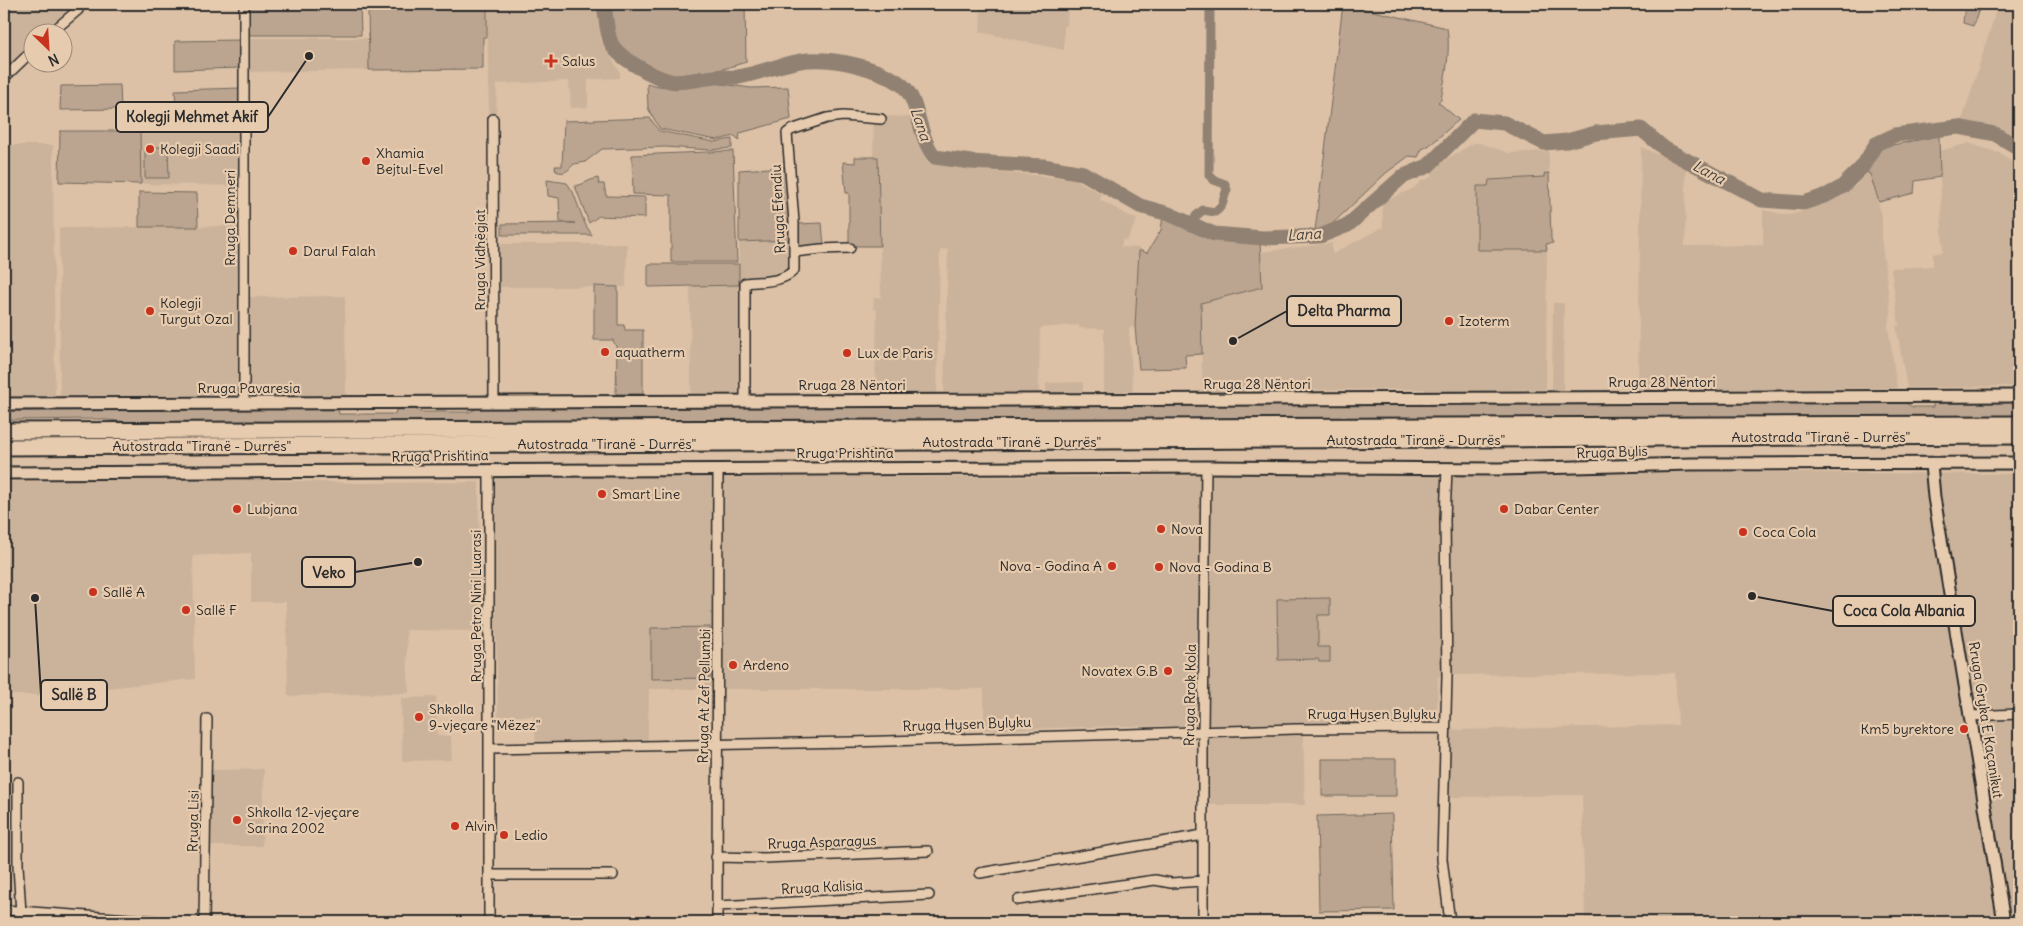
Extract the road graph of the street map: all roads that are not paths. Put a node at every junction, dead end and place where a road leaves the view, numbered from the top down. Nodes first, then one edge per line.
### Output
1 (80, 4) edge
2 (244, 4) edge
3 (64, 22) edge
4 (22, 61) edge
5 (4, 78) edge
6 (493, 119) dead end
7 (881, 119) dead end
8 (850, 248) dead end
9 (794, 252) junction
10 (2019, 396) edge
11 (745, 401) junction
12 (494, 402) junction
13 (244, 403) junction
14 (4, 404) edge
15 (2019, 424) edge
16 (4, 431) edge
17 (2019, 436) edge
18 (4, 447) edge
19 (2019, 463) edge
20 (1931, 464) junction
21 (1206, 467) junction
22 (1447, 468) junction
23 (718, 469) junction
24 (489, 470) junction
25 (4, 473) edge
26 (2019, 714) edge
27 (1969, 716) junction
28 (207, 720) dead end
29 (1445, 728) junction
30 (1203, 732) junction
31 (717, 745) junction
32 (490, 749) junction
33 (18, 782) dead end
34 (1203, 835) junction
35 (928, 851) dead end
36 (716, 857) junction
37 (980, 873) dead end
38 (489, 875) junction
39 (613, 875) dead end
40 (1203, 882) junction
41 (929, 895) dead end
42 (1018, 900) dead end
43 (717, 906) junction
44 (4, 910) edge
45 (21, 913) junction
46 (169, 922) edge
47 (204, 922) edge
48 (489, 922) edge
49 (717, 922) edge
50 (1203, 922) edge
51 (1450, 922) edge
52 (2004, 922) edge

1 - 3 street
2 - 13 street, Rruga Demneri
4 - 5 street
6 - 12 street, Rruga Vidhëgjat
7 - 9 street, Rruga Efendiu
8 - 9 street
9 - 11 street, Rruga Efendiu
10 - 11 main road, Rruga 28 Nëntori
11 - 12 main road, Rruga 28 Nëntori
12 - 13 main road, Rruga Pavaresia
13 - 14 main road, Rruga Pavaresia
15 - 16 highway, Autostrada "Tiranë - Durrës"
17 - 18 highway, Autostrada "Tiranë - Durrës"
19 - 20 main road, Rruga Bylis
20 - 22 main road, Rruga Bylis
20 - 27 main road, Rruga Gryka E Kaçanikut
21 - 22 main road, Rruga Bylis
21 - 23 main road, Rruga Prishtina
21 - 30 street, Rruga Rrok Kola
22 - 29 street
23 - 24 main road, Rruga Prishtina
23 - 31 street, Rruga At Zef Pellumbi
24 - 25 main road, Rruga Prishtina
24 - 32 street, Rruga Petro Nini Luarasi
26 - 27 street
27 - 52 main road, Rruga Gryka E Kaçanikut
28 - 47 street, Rruga Lisi
29 - 30 street, Rruga Hysen Bylyku
29 - 51 street
30 - 31 street, Rruga Hysen Bylyku
30 - 34 street, Rruga Rrok Kola
31 - 32 street, Rruga Hysen Bylyku
31 - 36 street, Rruga At Zef Pellumbi
32 - 38 street, Rruga Petro Nini Luarasi
33 - 45 street
34 - 37 street
34 - 40 street, Rruga Rrok Kola
35 - 36 street, Rruga Asparagus
36 - 43 street, Rruga At Zef Pellumbi
38 - 39 street
38 - 48 street, Rruga Petro Nini Luarasi
40 - 42 street
40 - 50 street, Rruga Rrok Kola
41 - 43 street, Rruga Kalisia
43 - 49 street, Rruga At Zef Pellumbi
44 - 45 street
45 - 46 street

